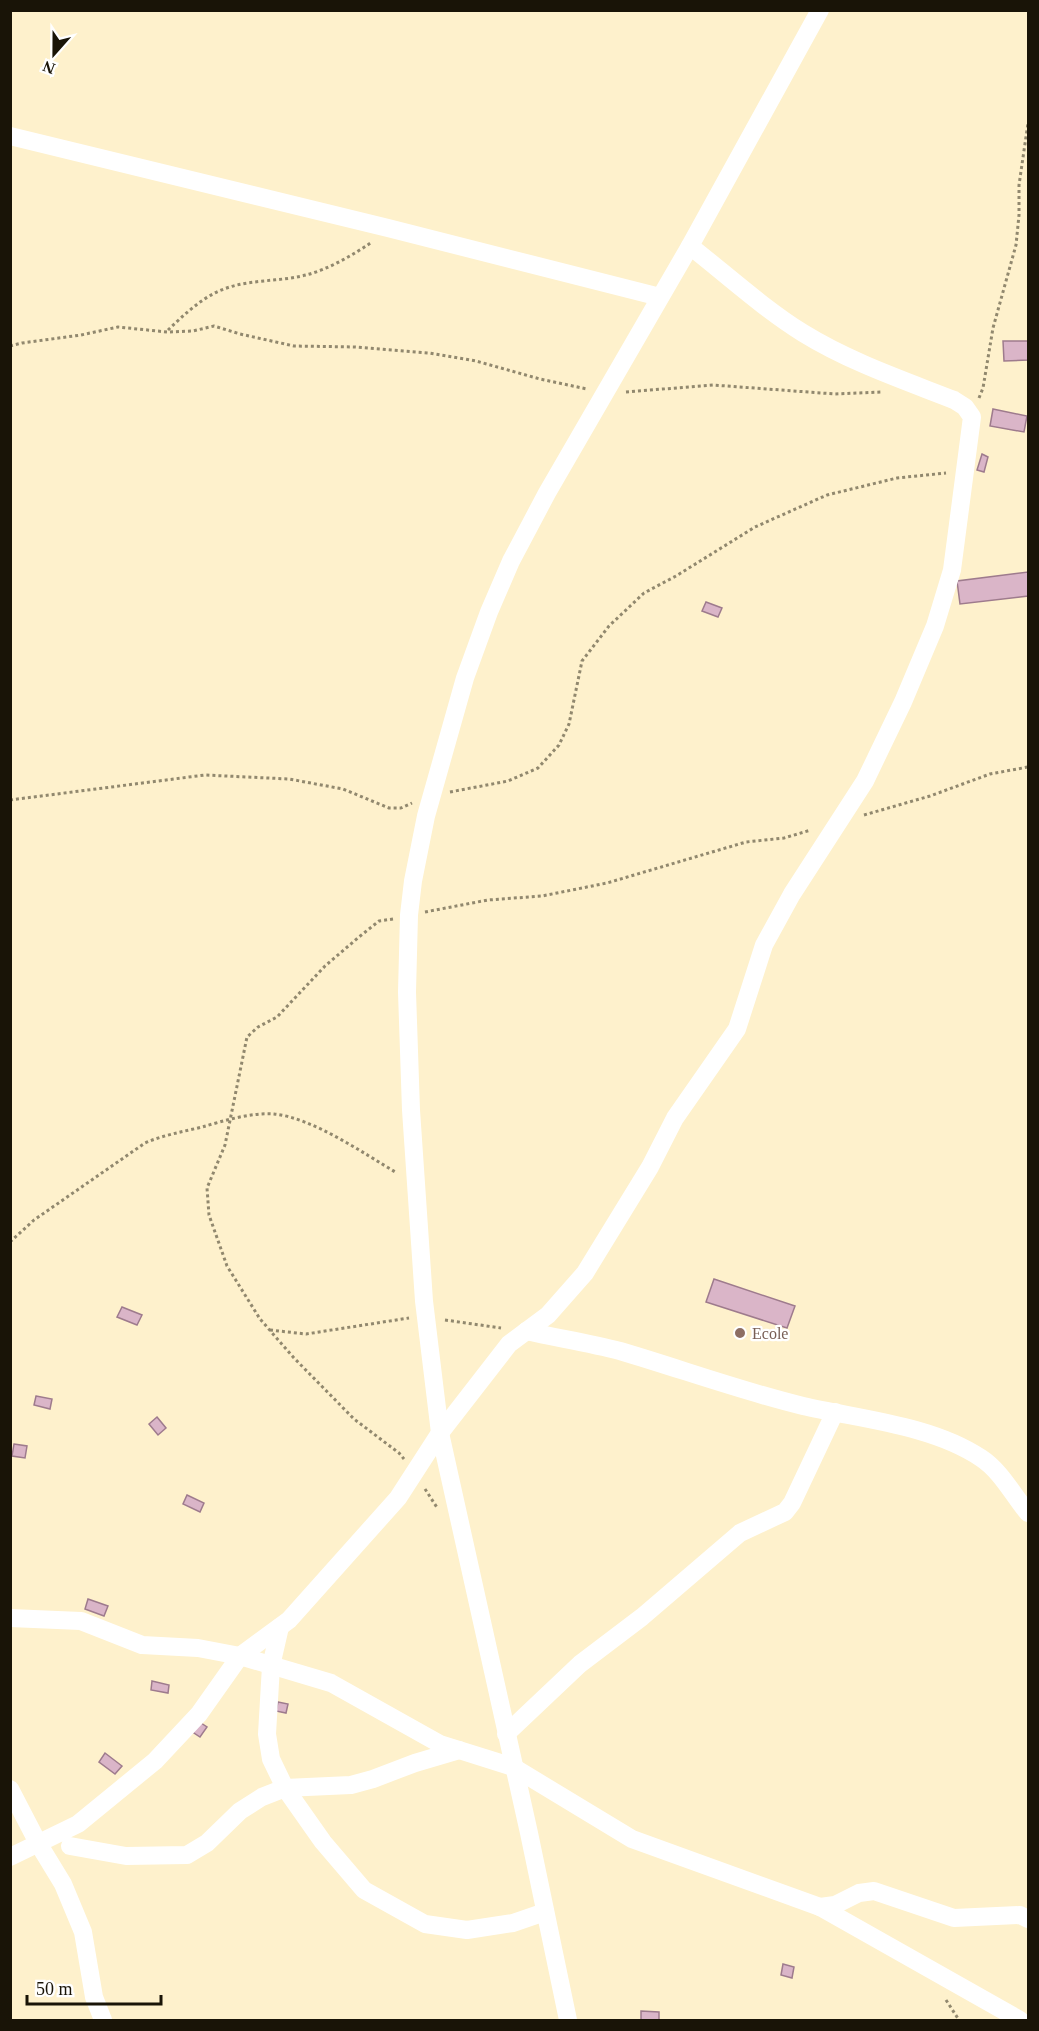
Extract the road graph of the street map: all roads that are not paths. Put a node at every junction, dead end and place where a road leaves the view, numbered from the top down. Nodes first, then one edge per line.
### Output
1 (820, 10) edge
2 (10, 136) edge
3 (690, 246) junction
4 (660, 297) junction
5 (526, 1331) junction
6 (835, 1412) junction
7 (440, 1433) junction
8 (1029, 1513) edge
9 (10, 1618) edge
10 (280, 1627) junction
11 (240, 1656) junction
12 (271, 1666) junction
13 (506, 1734) junction
14 (459, 1750) junction
15 (513, 1767) junction
16 (285, 1788) junction
17 (10, 1789) edge
18 (78, 1824) junction
19 (38, 1843) junction
20 (70, 1846) junction
21 (10, 1857) edge
22 (63, 1884) junction
23 (820, 1907) junction
24 (545, 1911) junction
25 (1029, 1919) edge
26 (103, 2020) edge
27 (568, 2020) edge
28 (1020, 2020) edge

1 - 3 street
2 - 4 street
3 - 4 street
3 - 5 street
4 - 7 street
5 - 6 street
5 - 7 street
6 - 8 street
6 - 13 street
7 - 10 street
7 - 13 street
9 - 11 street
10 - 11 street
10 - 12 street
11 - 12 street
11 - 18 street
12 - 14 street
12 - 16 street
13 - 15 street
14 - 15 street
14 - 16 street
15 - 23 street
15 - 24 street
16 - 20 street
16 - 24 street
17 - 19 street
18 - 19 street
18 - 20 street
19 - 21 street
19 - 22 street
20 - 22 street
22 - 26 street
23 - 25 street
23 - 28 street
24 - 27 street

